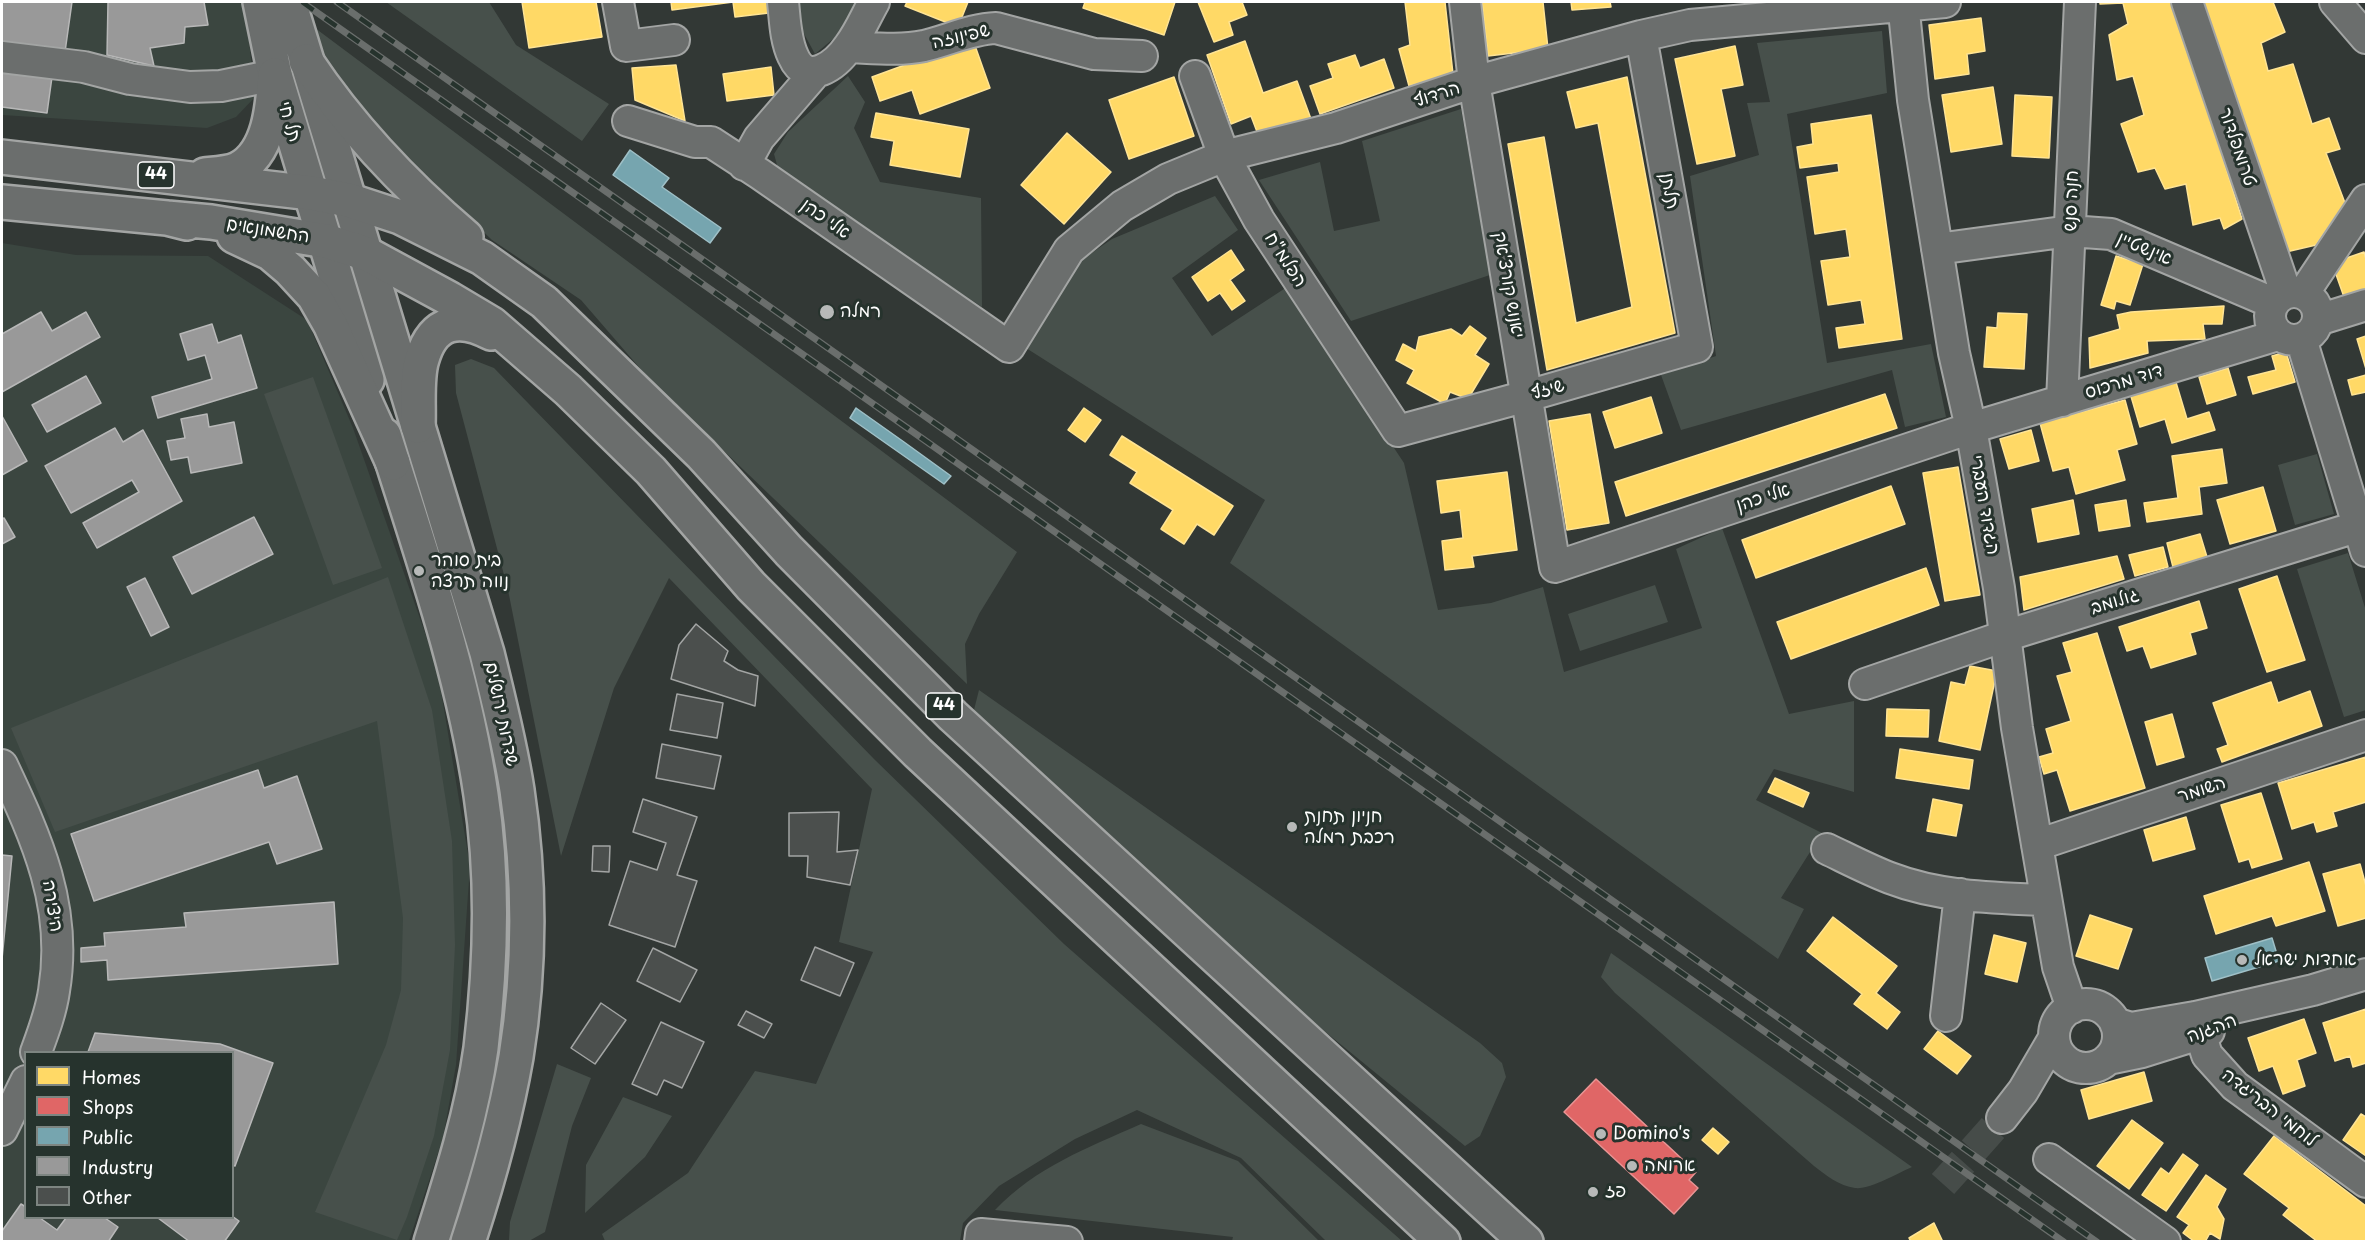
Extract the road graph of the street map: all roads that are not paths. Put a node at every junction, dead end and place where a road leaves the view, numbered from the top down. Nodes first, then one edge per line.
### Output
1 (260, 2) edge
2 (289, 2) edge
3 (618, 2) edge
4 (783, 2) edge
5 (874, 2) edge
6 (1465, 2) edge
7 (1945, 2) edge
8 (2080, 2) edge
9 (2187, 2) edge
10 (2335, 2) edge
11 (1903, 3) edge
12 (1641, 36) junction
13 (2367, 38) edge
14 (674, 40) dead end
15 (849, 47) junction
16 (1142, 56) dead end
17 (2, 57) edge
18 (306, 61) junction
19 (275, 75) junction
20 (1195, 76) dead end
21 (803, 78) junction
22 (1474, 82) junction
23 (628, 121) dead end
24 (1224, 156) junction
25 (2, 158) edge
26 (744, 165) junction
27 (157, 175) junction
28 (311, 193) junction
29 (348, 200) junction
30 (2367, 200) edge
31 (2, 202) edge
32 (167, 218) junction
33 (2070, 231) junction
34 (326, 241) junction
35 (1937, 249) junction
36 (367, 254) junction
37 (536, 296) junction
38 (2287, 296) junction
39 (2367, 305) edge
40 (2299, 332) junction
41 (1697, 346) joint
42 (520, 347) junction
43 (1009, 347) joint
44 (1527, 396) junction
45 (2062, 401) junction
46 (418, 426) junction
47 (1971, 428) junction
48 (1398, 431) joint
49 (393, 463) junction
50 (2364, 534) edge
51 (1555, 567) joint
52 (2005, 636) junction
53 (1865, 684) dead end
54 (2367, 735) edge
55 (2, 765) edge
56 (2037, 845) junction
57 (1827, 849) dead end
58 (1960, 894) junction
59 (2046, 900) junction
60 (2367, 974) edge
61 (2072, 1008) junction
62 (1946, 1016) dead end
63 (2115, 1023) junction
64 (2198, 1026) junction
65 (2054, 1038) junction
66 (37, 1051) edge
67 (2097, 1063) junction
68 (24, 1085) edge
69 (2024, 1091) junction
70 (2002, 1118) tunnel mouth
71 (2, 1130) edge
72 (2049, 1159) dead end
73 (2367, 1182) edge
74 (981, 1238) edge
75 (430, 1242) edge
76 (468, 1242) edge
77 (1067, 1242) edge
78 (1443, 1242) edge
79 (1526, 1242) edge
80 (2165, 1242) edge

1 - 19 main road, תל חי
2 - 18 main road, תל חי
3 - 14 street
4 - 21 street
5 - 15 street
6 - 22 street, יאנוש קורצ'אק
7 - 11 street, הרדוף
8 - 33 street, חנה סנש
9 - 38 street, טרומפלדור
10 - 13 street
11 - 12 street, הרדוף
11 - 35 street, הגדוד העברי
12 - 22 street, הרדוף
12 - 41 street, תלתן
15 - 16 street, שפינוזה
15 - 21 street
17 - 19 street
18 - 29 main road, תל חי
18 - 37 main road
19 - 27 main road
19 - 28 main road, תל חי
20 - 24 street, הפלמ"ח
21 - 26 street
22 - 24 street, הרדוף
22 - 44 street, יאנוש קורצ'אק
23 - 26 street, אלי כהן
24 - 43 street, הרדוף
24 - 48 street, הפלמ"ח
25 - 27 main road, 44
26 - 43 street, אלי כהן
27 - 28 main road, 44
28 - 29 main road, 44
28 - 34 main road, תל חי
29 - 36 main road, שדרות ירושלים
29 - 37 main road, 44
30 - 38 street
31 - 32 main road, 44
32 - 34 main road, החשמונאים / 44
32 - 49 main road
33 - 35 street, אינשטיין
33 - 38 street, אינשטיין
33 - 45 street, חנה סנש
34 - 36 main road, החשמונאים / 44
34 - 49 main road, שדרות ירושלים
35 - 47 street, הגדוד העברי
36 - 42 main road, 44
36 - 46 main road, שדרות ירושלים
37 - 79 main road, 44
38 - 40 street
38 - 40 street
39 - 40 street, דוד מרכוס
40 - 45 street, דוד מרכוס
40 - 50 street
41 - 44 street, שיזף
42 - 46 main road
42 - 78 main road, 44
44 - 48 street, שיזף
44 - 51 street, יאנוש קורצ'אק
45 - 47 street, דוד מרכוס
46 - 76 main road, שדרות ירושלים
47 - 51 street, אלי כהן
47 - 52 street, הגדוד העברי
49 - 75 main road, שדרות ירושלים
50 - 52 street, גולומב
52 - 53 street, גולומב
52 - 56 street, הגדוד העברי
54 - 56 street, השומר
55 - 66 street, היצירה
56 - 59 street, הגדוד העברי
57 - 58 street
58 - 59 street
58 - 62 street
59 - 61 street, הגדוד העברי
60 - 64 street, ההגנה
61 - 63 street
61 - 65 street
63 - 64 street, ההגנה
63 - 67 street
64 - 67 street, ההגנה
64 - 73 street, לוחמי הבריגדה
65 - 67 street
65 - 69 street
67 - 69 street, ההגנה
68 - 71 street
69 - 70 street
72 - 80 street
74 - 77 street

